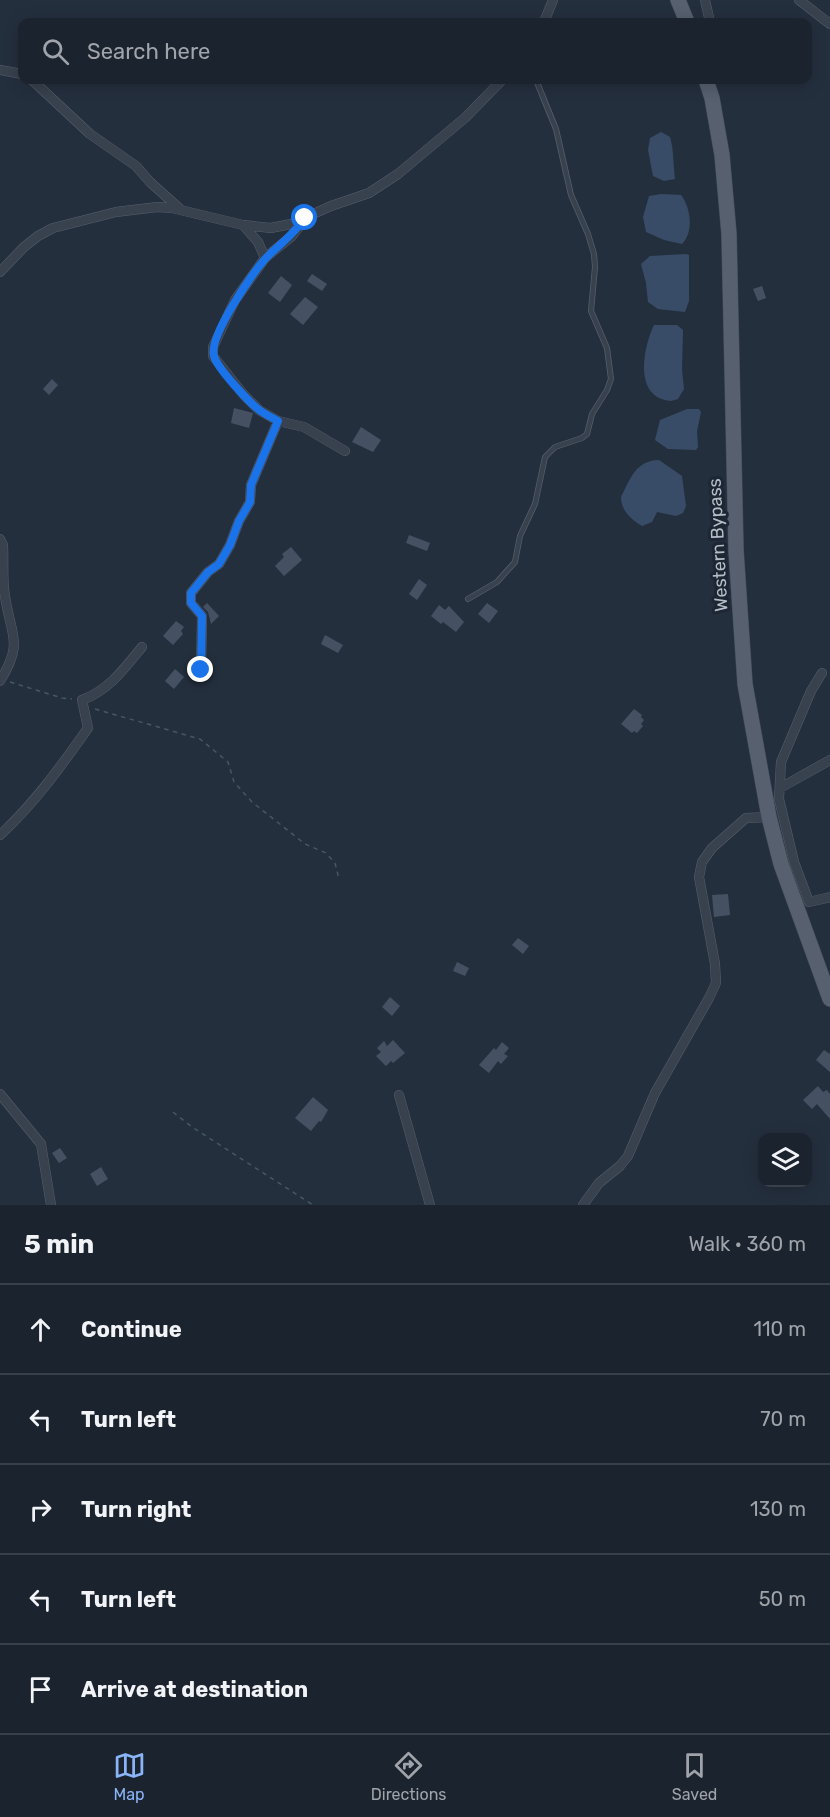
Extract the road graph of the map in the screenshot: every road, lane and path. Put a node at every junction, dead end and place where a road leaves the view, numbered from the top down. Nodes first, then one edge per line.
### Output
1 (553, 0) edge
2 (678, 0) edge
3 (705, 0) edge
4 (799, 0) edge
5 (546, 18) edge
6 (685, 18) edge
7 (709, 18) edge
8 (830, 24) edge
9 (0, 70) edge
10 (18, 73) edge
11 (36, 84) edge
12 (498, 84) edge
13 (538, 84) edge
14 (707, 84) edge
15 (712, 84) edge
16 (712, 98) junction
17 (182, 210) junction
18 (305, 218) junction
19 (243, 225) junction
20 (266, 258) junction
21 (0, 272) edge
22 (278, 421) junction
23 (345, 451) dead end
24 (0, 538) edge
25 (468, 599) dead end
26 (142, 647) dead end
27 (201, 670) dead end
28 (822, 673) dead end
29 (1, 680) edge
30 (82, 700) junction
31 (830, 760) edge
32 (780, 788) junction
33 (769, 817) junction
34 (0, 835) edge
35 (339, 879) dead end
36 (830, 897) edge
37 (830, 999) edge
38 (0, 1094) edge
39 (399, 1095) dead end
40 (173, 1112) dead end
41 (51, 1205) edge
42 (313, 1205) edge
43 (430, 1205) edge
44 (583, 1205) edge

1 - 5 street
2 - 6 main road
3 - 7 street
4 - 8 street
9 - 10 street
11 - 17 street
12 - 18 street
13 - 25 lane
14 - 16 main road, Western Bypass
15 - 16 street
16 - 33 main road, Western Bypass
17 - 19 street
17 - 21 street
18 - 19 street
18 - 20 street
19 - 20 street
20 - 22 street
22 - 23 street
22 - 27 street
24 - 29 street
26 - 30 street
28 - 32 street
29 - 30 path
30 - 34 street
30 - 35 path
31 - 32 street
32 - 36 street
33 - 37 main road, Western Bypass
33 - 44 street
38 - 41 street
39 - 43 street
40 - 42 path

